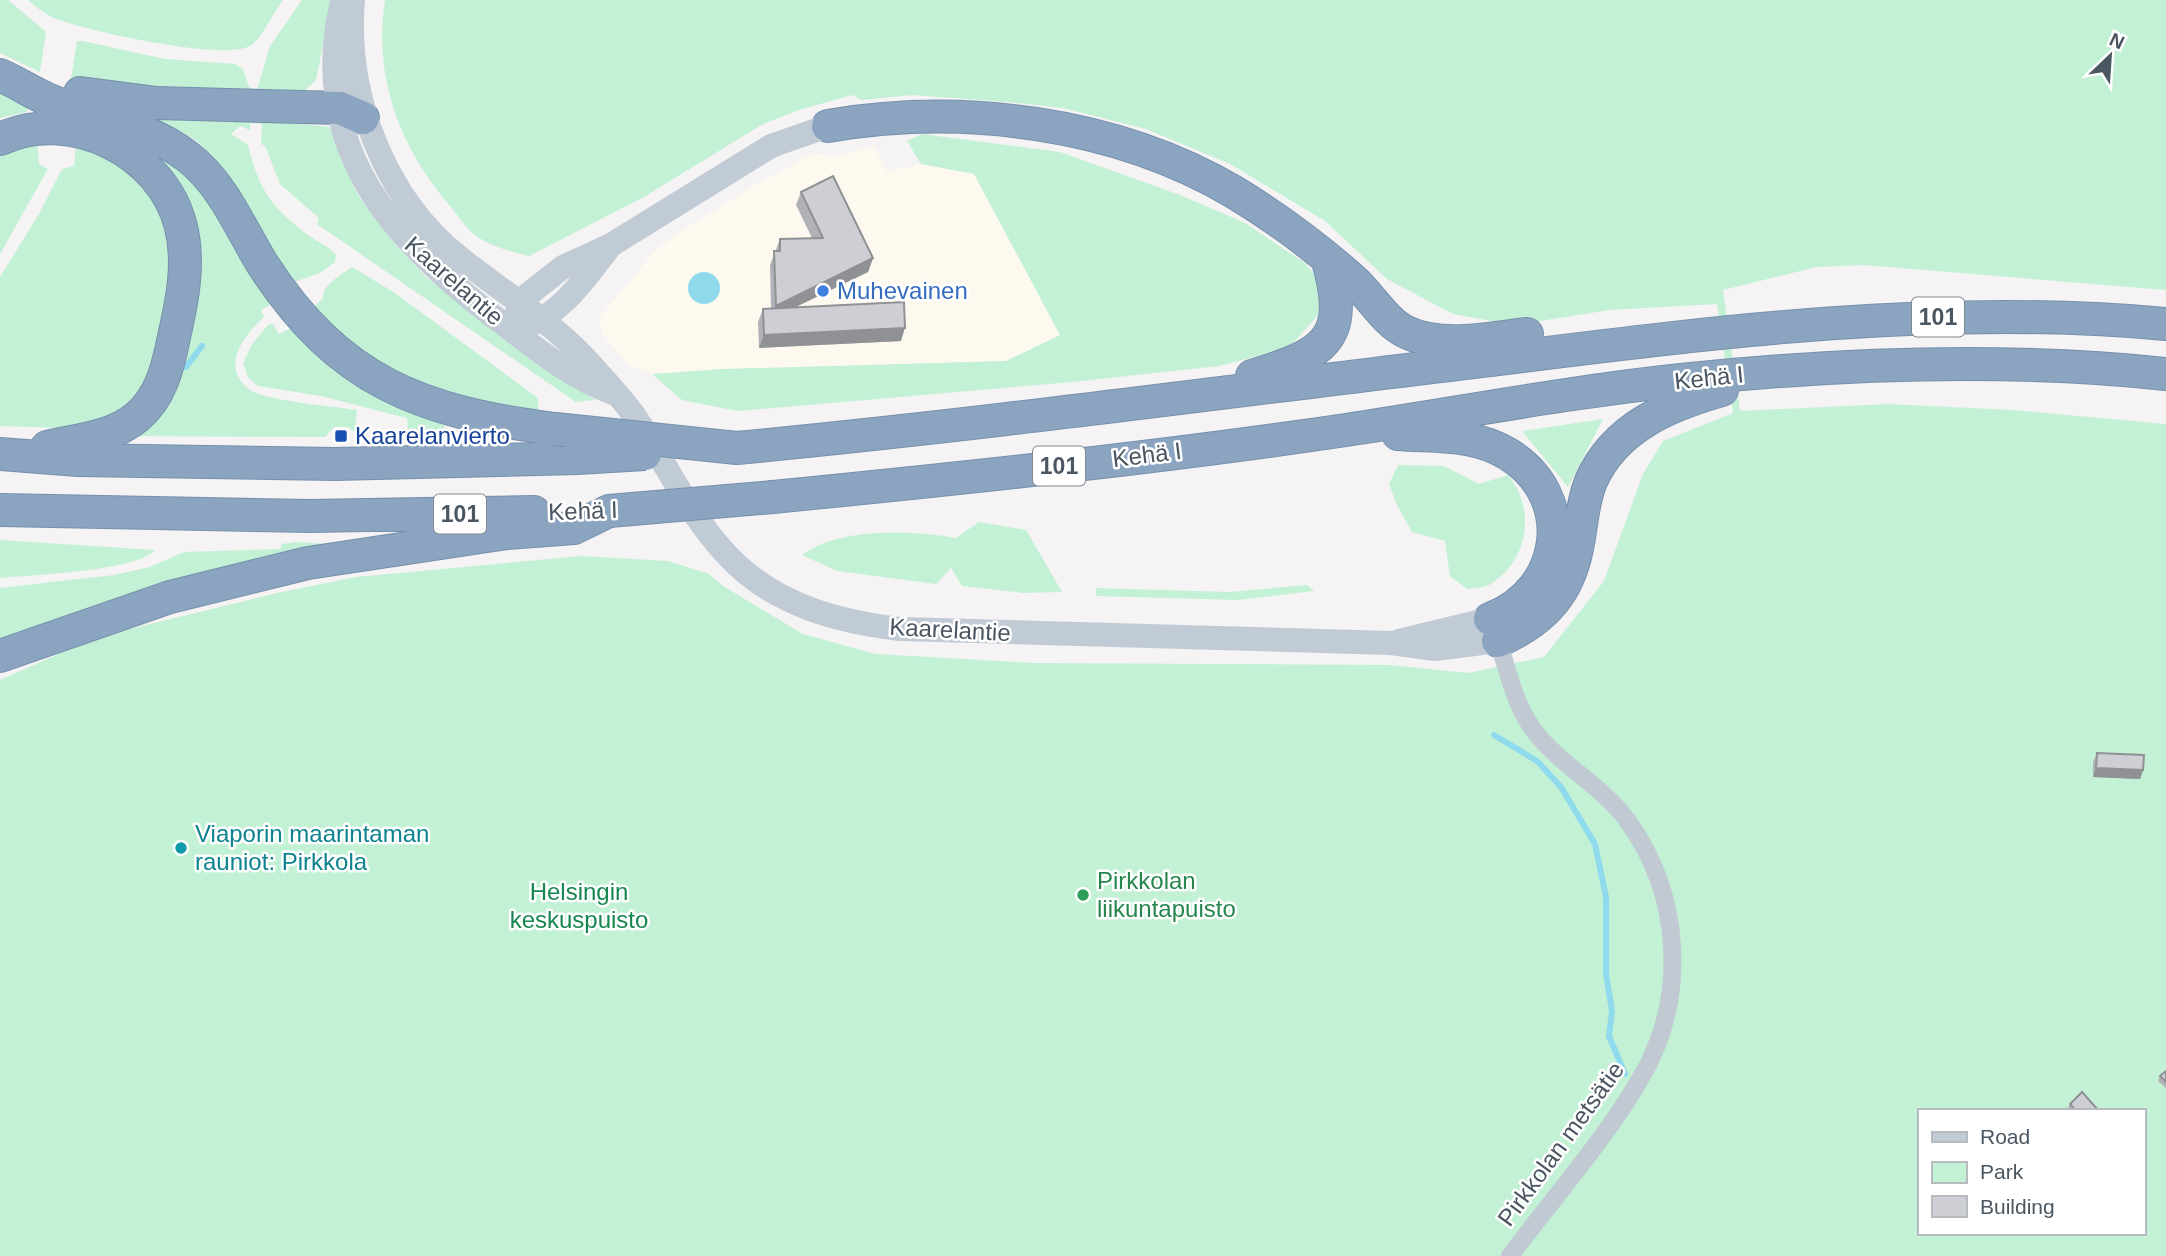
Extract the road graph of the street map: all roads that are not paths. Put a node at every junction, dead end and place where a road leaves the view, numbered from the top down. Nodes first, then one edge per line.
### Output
1 (342, 0) edge
2 (353, 0) edge
3 (8, 79) edge
4 (352, 113) junction
5 (828, 126) joint
6 (0, 139) edge
7 (611, 245) junction
8 (1328, 261) junction
9 (520, 301) junction
10 (543, 320) junction
11 (2166, 324) edge
12 (514, 332) junction
13 (1710, 333) junction
14 (1796, 370) junction
15 (2166, 374) edge
16 (613, 394) junction
17 (1177, 400) junction
18 (1344, 430) junction
19 (737, 448) junction
20 (7, 454) edge
21 (0, 510) edge
22 (609, 511) junction
23 (1494, 630) junction
24 (0, 656) edge
25 (1510, 1256) edge

1 - 4 main road, Kaarelantie
2 - 4 main road, Kaarelantie
3 - 4 highway
3 - 19 highway, bridge
4 - 9 main road, Kaarelantie
4 - 12 main road, Kaarelantie
5 - 7 main road
5 - 8 highway
6 - 20 highway
7 - 9 main road
7 - 10 main road
8 - 13 highway
8 - 17 highway
9 - 10 main road, Kaarelantie
9 - 12 main road
10 - 12 main road
10 - 16 main road, Kaarelantie
11 - 13 highway, Kehä I / 101
12 - 16 main road, Kaarelantie
13 - 17 highway, Kehä I / 101
14 - 15 highway, Kehä I / 101
14 - 18 highway, Kehä I / 101
14 - 23 highway
16 - 23 main road, Kaarelantie
17 - 19 highway, Kehä I / 101
18 - 22 highway, Kehä I / 101, bridge
18 - 23 highway
19 - 20 highway, Kehä I / 101, bridge
21 - 22 highway, Kehä I / 101
22 - 24 highway
23 - 25 street, Pirkkolan metsätie

